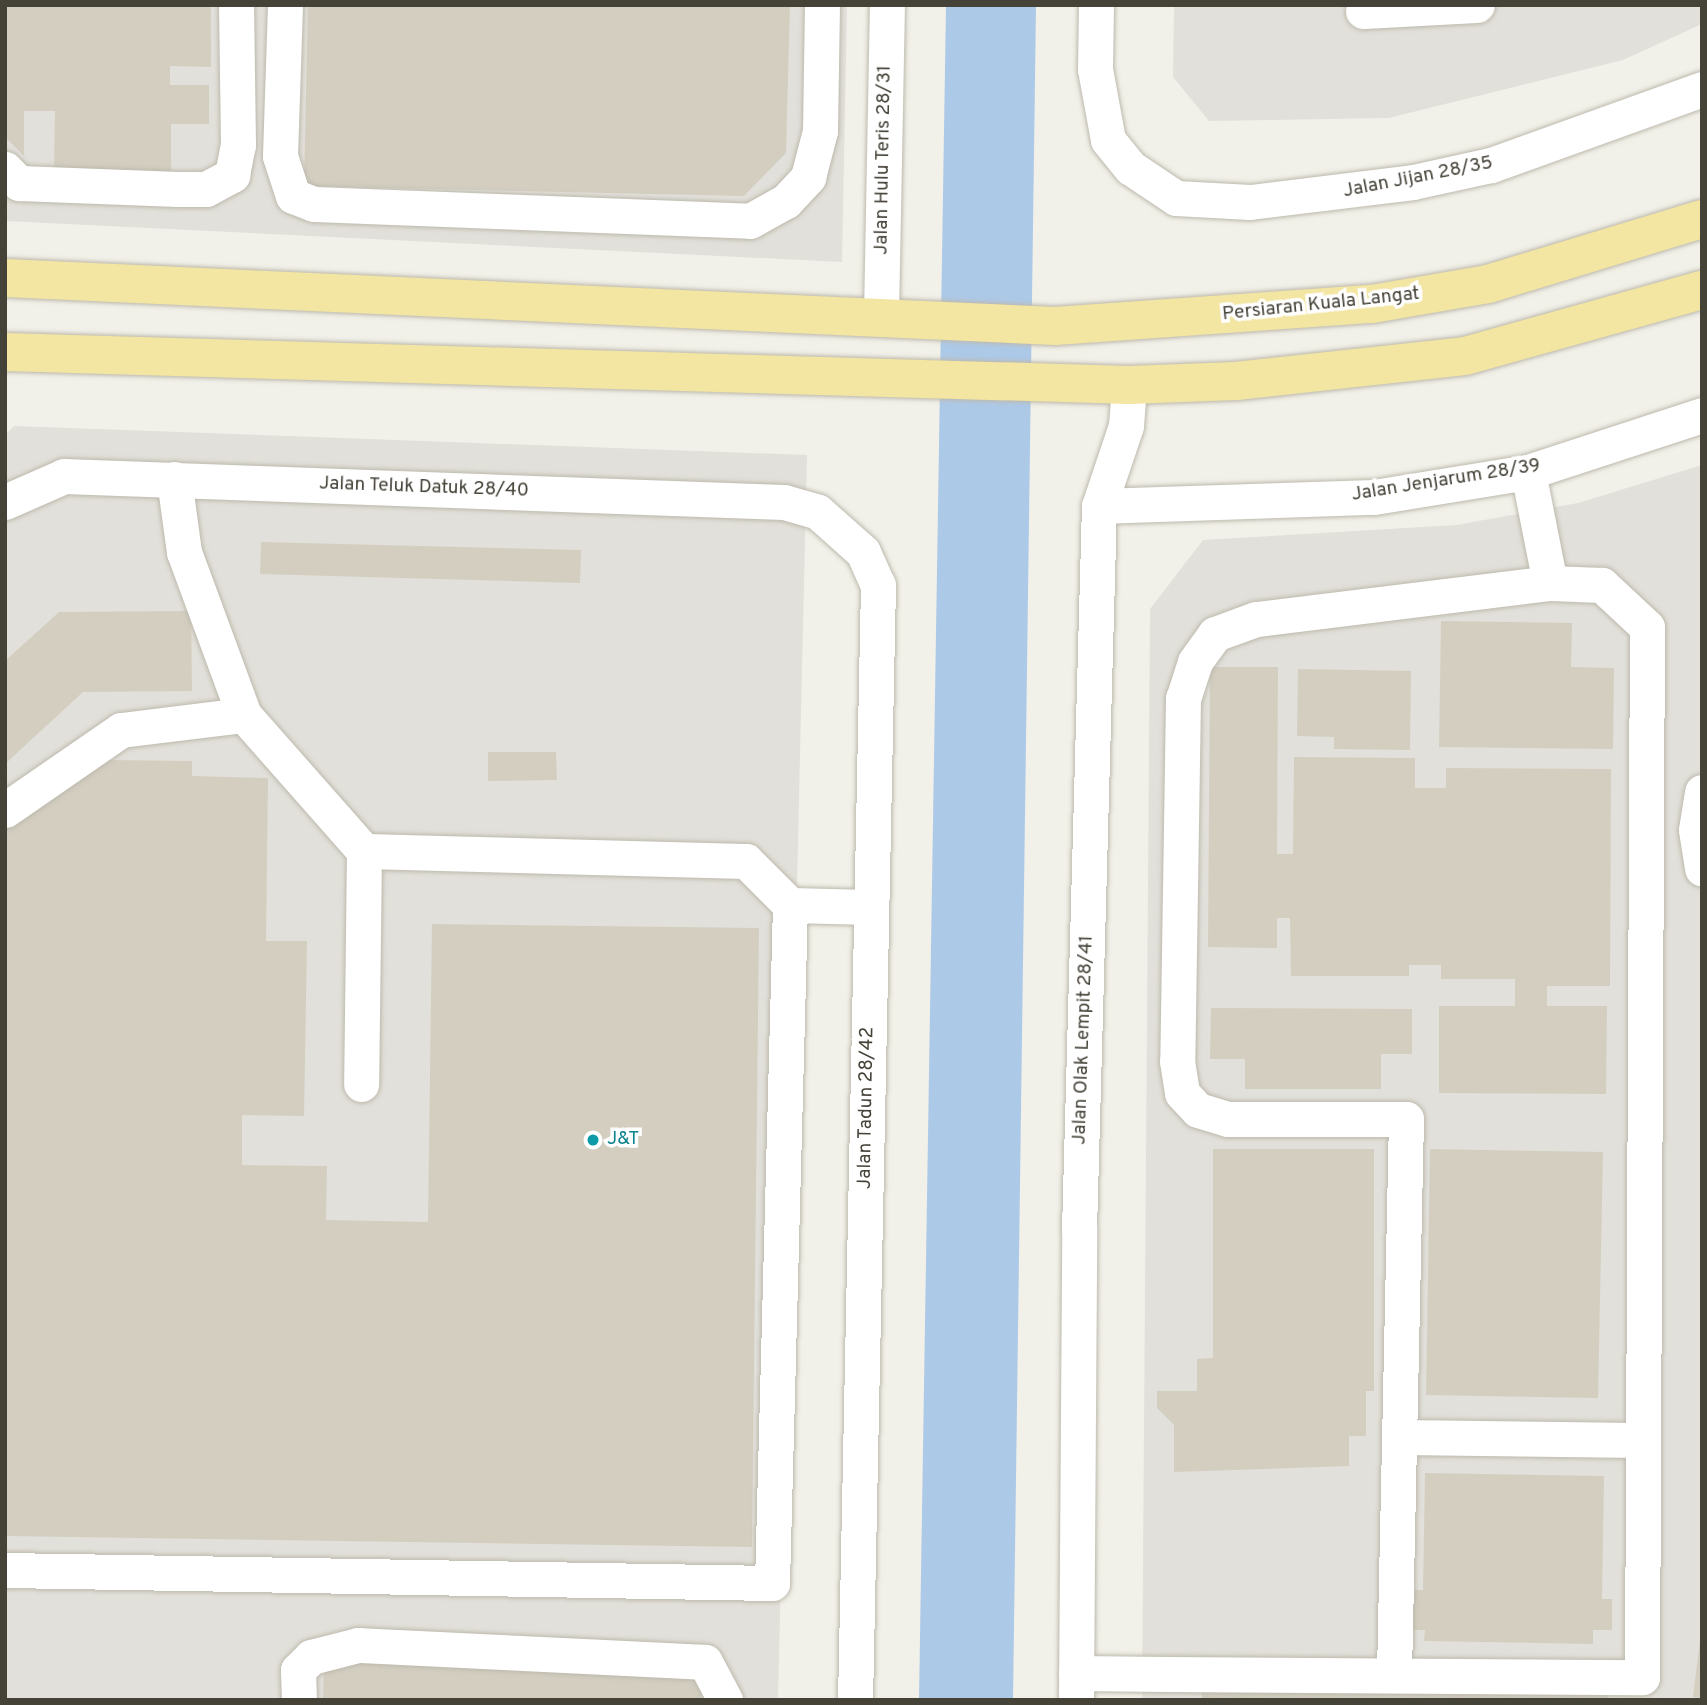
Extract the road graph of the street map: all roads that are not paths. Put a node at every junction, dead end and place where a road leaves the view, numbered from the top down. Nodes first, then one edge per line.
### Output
1 (236, 5) edge
2 (285, 5) edge
3 (822, 5) edge
4 (887, 5) edge
5 (1096, 5) edge
6 (1477, 5) edge
7 (1363, 11) dead end
8 (1702, 89) edge
9 (5, 169) edge
10 (1702, 219) edge
11 (5, 278) edge
12 (1702, 290) edge
13 (899, 317) junction
14 (5, 352) edge
15 (61, 352) junction
16 (5, 369) edge
17 (1129, 385) junction
18 (1702, 415) edge
19 (1528, 471) junction
20 (174, 479) junction
21 (5, 502) edge
22 (1099, 506) junction
23 (840, 530) joint
24 (1550, 583) junction
25 (244, 715) junction
26 (1702, 792) edge
27 (5, 810) edge
28 (364, 852) junction
29 (1702, 869) edge
30 (790, 905) junction
31 (871, 907) junction
32 (361, 1084) dead end
33 (1399, 1437) junction
34 (1641, 1440) junction
35 (5, 1570) edge
36 (1394, 1675) junction
37 (1076, 1686) edge
38 (1167, 1687) edge
39 (1647, 1688) edge
40 (299, 1700) edge
41 (725, 1700) edge
42 (855, 1700) edge

1 - 9 street
2 - 3 street
4 - 13 street, Jalan Hulu Teris 28/31
5 - 8 street, Jalan Jijan 28/35
6 - 7 street
10 - 13 main road, Persiaran Kuala Langat
11 - 13 main road, Persiaran Kuala Langat
12 - 17 main road
14 - 15 main road
15 - 16 main road
15 - 17 main road
17 - 22 street, Jalan Olak Lempit 28/41
18 - 19 street, Jalan Jenjarum 28/39
19 - 22 street, Jalan Jenjarum 28/39
19 - 24 street
20 - 21 street, Jalan Teluk Datuk 28/40
20 - 23 street, Jalan Teluk Datuk 28/40
20 - 25 street
22 - 37 street, Jalan Olak Lempit 28/41
23 - 31 street, Jalan Tadun 28/42
24 - 33 street
24 - 34 street
25 - 27 street
25 - 28 street
26 - 29 street
28 - 30 street
28 - 32 street
30 - 31 street
30 - 35 street
31 - 42 street, Jalan Tadun 28/42
33 - 34 street
33 - 36 street
34 - 39 street
36 - 38 street
36 - 39 street
37 - 38 street
40 - 41 street

